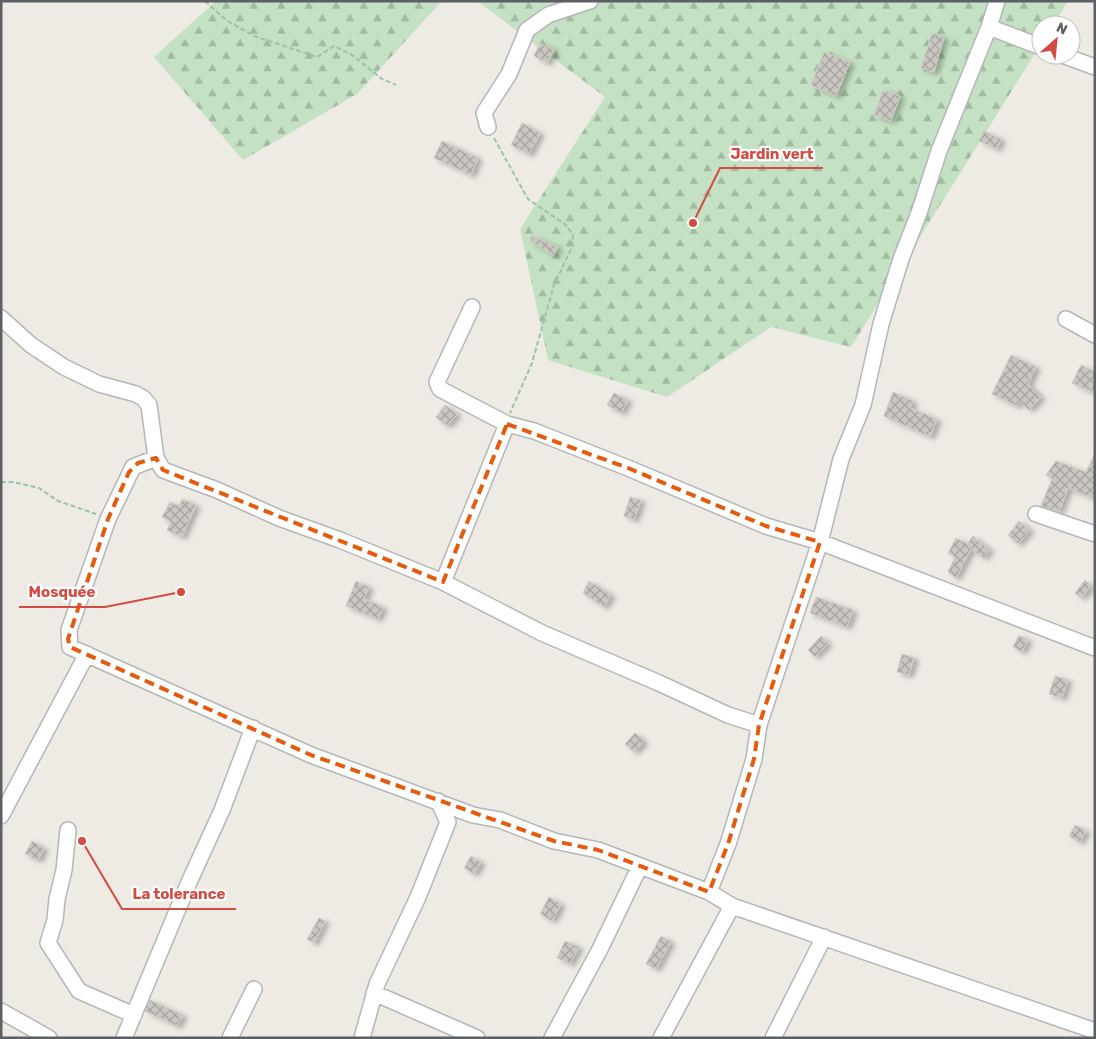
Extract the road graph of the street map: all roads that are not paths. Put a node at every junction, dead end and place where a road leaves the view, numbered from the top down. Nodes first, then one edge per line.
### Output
1 (590, 1) edge
2 (997, 1) edge
3 (989, 27) junction
4 (1031, 43) edge
5 (1081, 62) edge
6 (1095, 67) edge
7 (488, 128) road end
8 (472, 307) dead end
9 (1, 318) edge
10 (1066, 319) dead end
11 (1095, 335) edge
12 (507, 424) junction
13 (156, 458) junction
14 (1036, 514) dead end
15 (1095, 534) edge
16 (820, 542) junction
17 (443, 582) junction
18 (1095, 648) edge
19 (87, 654) junction
20 (759, 725) junction
21 (253, 728) junction
22 (438, 800) junction
23 (473, 815) junction
24 (1, 816) edge
25 (448, 822) junction
26 (68, 830) dead end
27 (640, 866) junction
28 (709, 892) junction
29 (732, 906) junction
30 (824, 937) junction
31 (254, 989) dead end
32 (374, 993) junction
33 (1, 1011) edge
34 (134, 1015) junction
35 (1095, 1031) edge
36 (49, 1038) edge
37 (124, 1038) edge
38 (230, 1038) edge
39 (362, 1038) edge
40 (477, 1038) edge
41 (552, 1038) edge
42 (661, 1038) edge
43 (774, 1038) edge

1 - 7 street
2 - 3 street
3 - 4 street
3 - 16 street
5 - 6 street
8 - 12 street
9 - 13 street
10 - 11 street
12 - 16 street
12 - 17 street
13 - 17 street
13 - 19 street
14 - 15 street
16 - 18 street
16 - 20 street
17 - 20 street
19 - 21 street
19 - 24 street
20 - 28 street
21 - 22 street
21 - 34 street
22 - 23 street
22 - 25 street
23 - 25 street
23 - 27 street
25 - 32 street
26 - 34 street
27 - 28 street
27 - 41 street
28 - 29 street
29 - 30 street
29 - 42 street
30 - 35 street
30 - 43 street
31 - 38 street
32 - 39 street
32 - 40 street
33 - 36 street
34 - 37 street

